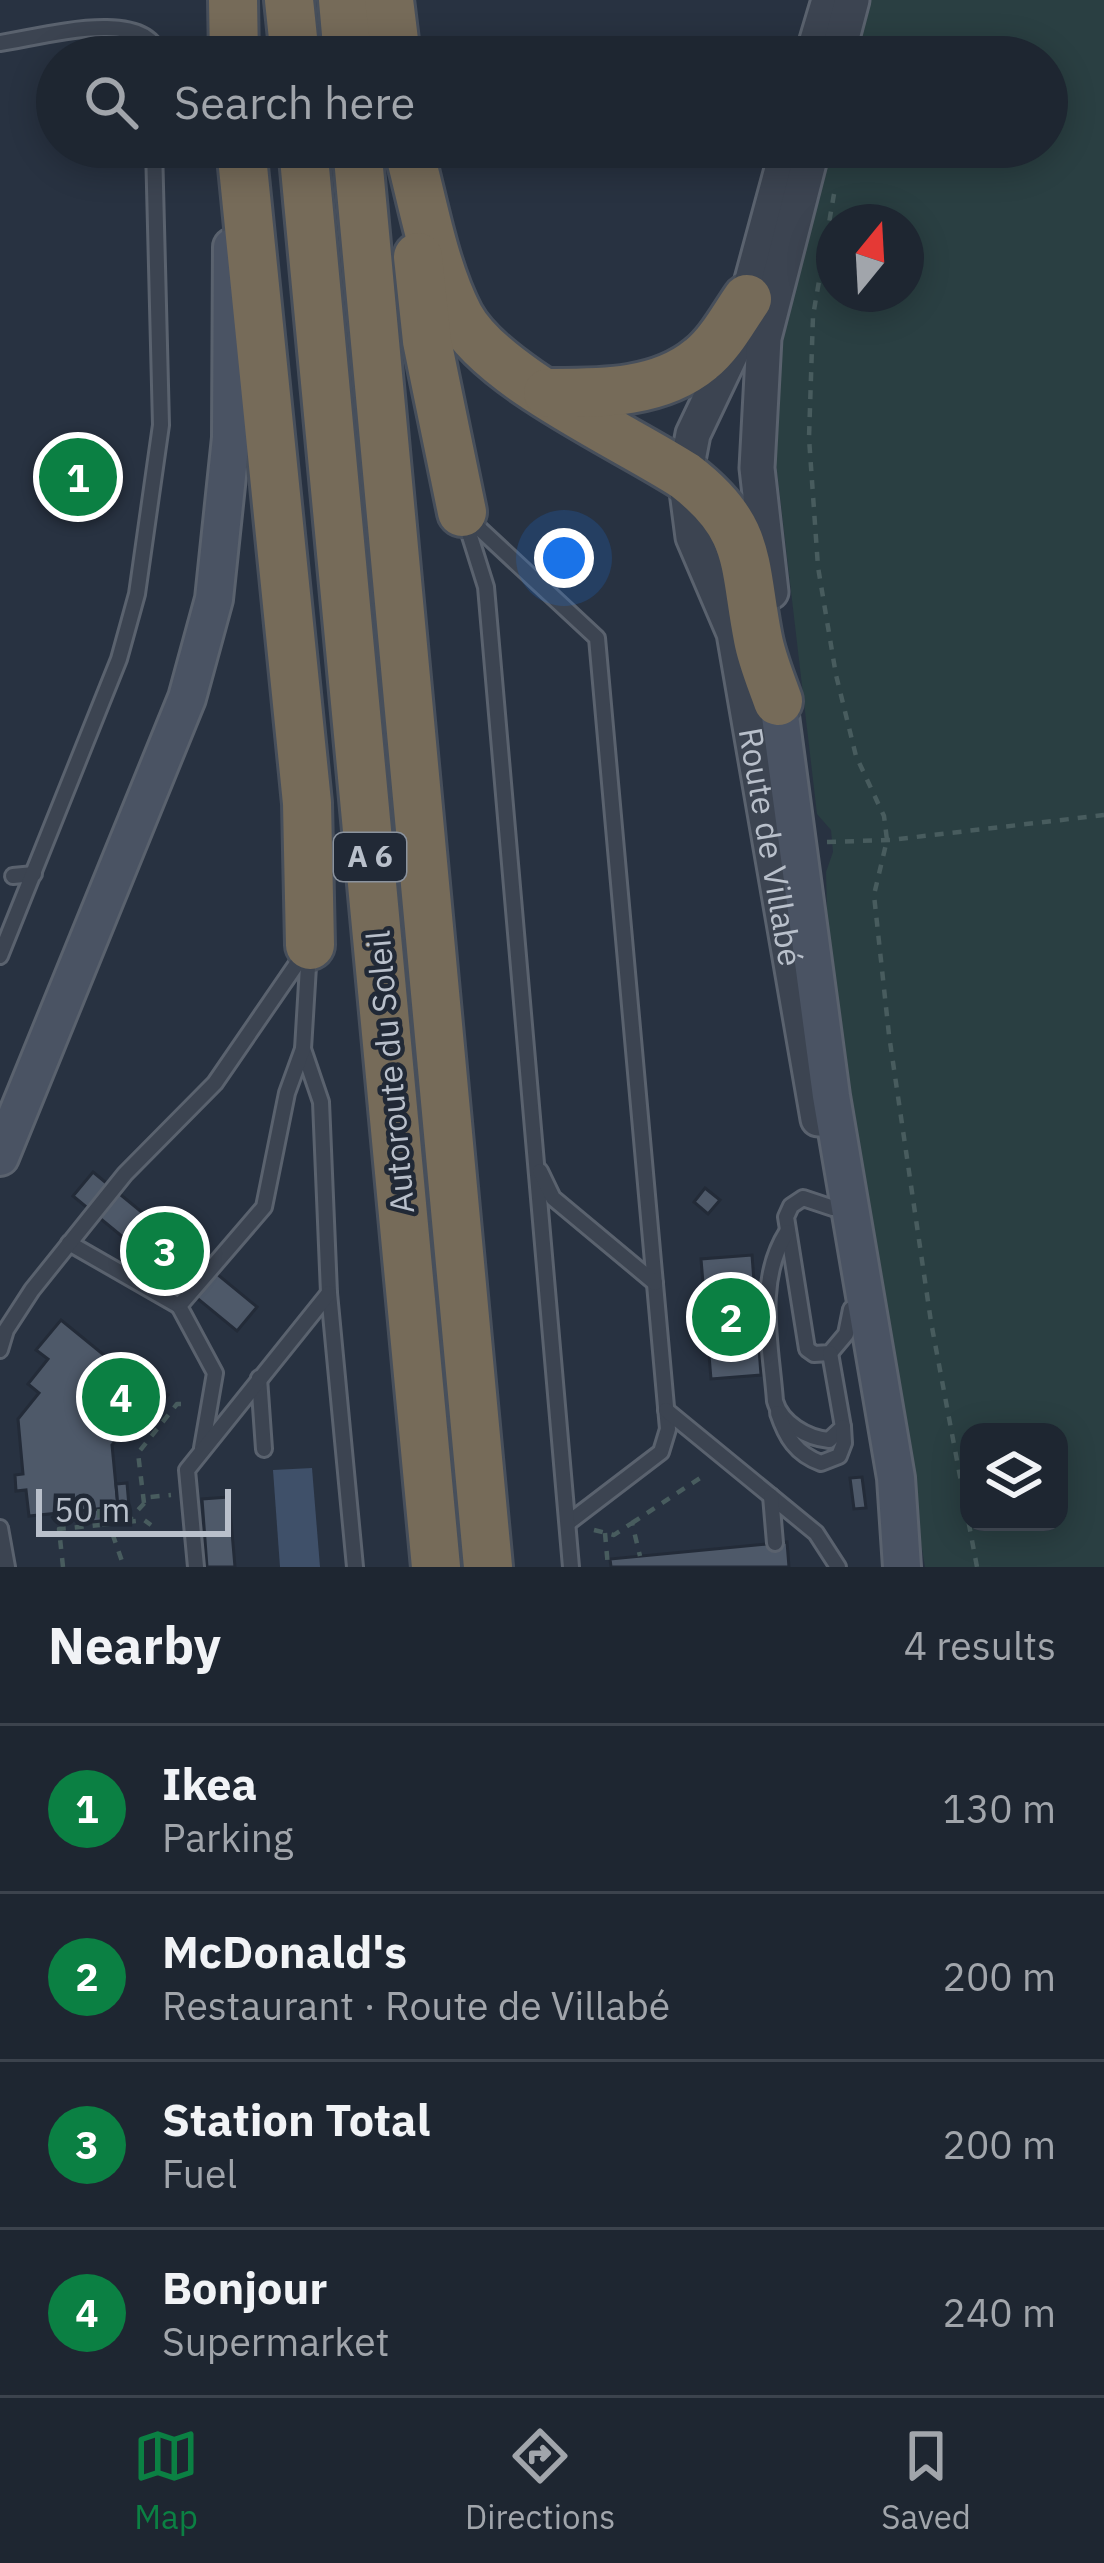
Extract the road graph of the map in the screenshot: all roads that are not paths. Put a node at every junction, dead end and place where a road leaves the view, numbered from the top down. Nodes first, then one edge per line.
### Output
1 (233, 0) edge
2 (289, 0) edge
3 (343, 0) edge
4 (389, 0) edge
5 (851, 0) edge
6 (822, 29) edge
7 (54, 36) edge
8 (146, 36) edge
9 (234, 36) edge
10 (293, 36) edge
11 (346, 36) edge
12 (393, 36) edge
13 (36, 38) edge
14 (17, 41) junction
15 (0, 44) edge
16 (18, 59) dead end
17 (155, 168) edge
18 (237, 168) edge
19 (240, 168) edge
20 (305, 168) edge
21 (358, 168) edge
22 (409, 168) edge
23 (413, 168) edge
24 (782, 168) edge
25 (808, 168) edge
26 (747, 299) junction
27 (546, 393) junction
28 (685, 476) junction
29 (462, 512) junction
30 (142, 568) junction
31 (124, 570) dead end
32 (126, 633) junction
33 (108, 635) dead end
34 (778, 701) junction
35 (95, 719) junction
36 (74, 722) dead end
37 (67, 789) junction
38 (47, 791) dead end
39 (34, 874) junction
40 (13, 876) dead end
41 (310, 945) junction
42 (2, 947) edge
43 (303, 1049) junction
44 (0, 1156) edge
45 (537, 1162) junction
46 (832, 1208) junction
47 (787, 1232) junction
48 (69, 1243) junction
49 (655, 1283) junction
50 (329, 1293) junction
51 (179, 1306) junction
52 (851, 1309) junction
53 (0, 1350) edge
54 (830, 1353) junction
55 (260, 1378) junction
56 (666, 1411) junction
57 (778, 1413) junction
58 (843, 1426) junction
59 (202, 1448) junction
60 (264, 1449) dead end
61 (771, 1496) junction
62 (575, 1525) junction
63 (0, 1528) edge
64 (775, 1543) dead end
65 (5, 1563) edge
66 (835, 1564) edge
67 (22, 1567) edge
68 (196, 1567) edge
69 (355, 1567) edge
70 (436, 1567) edge
71 (488, 1567) edge
72 (571, 1567) edge
73 (901, 1567) edge

1 - 9 highway
2 - 10 highway
3 - 11 highway
4 - 12 highway
5 - 6 street
7 - 8 lane
13 - 14 lane
14 - 15 lane
14 - 16 lane
17 - 30 lane
18 - 44 main road
19 - 41 highway
20 - 70 highway, Autoroute du Soleil / A 6
21 - 71 highway, Autoroute du Soleil / A 6
22 - 29 highway
23 - 27 highway
24 - 26 street, Route de Villabé
25 - 34 street, Route de Villabé
26 - 27 highway
26 - 28 street, Route de Villabé
27 - 28 highway
28 - 34 highway
28 - 46 street, Route de Villabé
29 - 45 lane
29 - 49 lane
30 - 31 lane
30 - 32 lane
32 - 33 lane
32 - 35 lane
34 - 73 main road, Route de Villabé
35 - 36 lane
35 - 37 lane
37 - 38 lane
37 - 39 lane
39 - 40 lane
39 - 42 lane
41 - 43 lane
41 - 48 lane
43 - 50 lane
43 - 51 lane
45 - 49 lane
45 - 62 lane
46 - 47 lane
46 - 52 street, Route de Villabé
47 - 54 lane
47 - 57 lane
48 - 51 lane
48 - 53 lane
49 - 56 lane
50 - 55 lane
50 - 69 lane
51 - 59 lane
52 - 54 lane
52 - 73 street, Route de Villabé
54 - 58 lane
55 - 59 lane
55 - 60 lane
56 - 61 lane
56 - 62 lane
57 - 58 lane
57 - 58 lane
59 - 68 lane
61 - 64 lane
61 - 66 lane
62 - 72 lane
63 - 65 lane
65 - 67 lane

